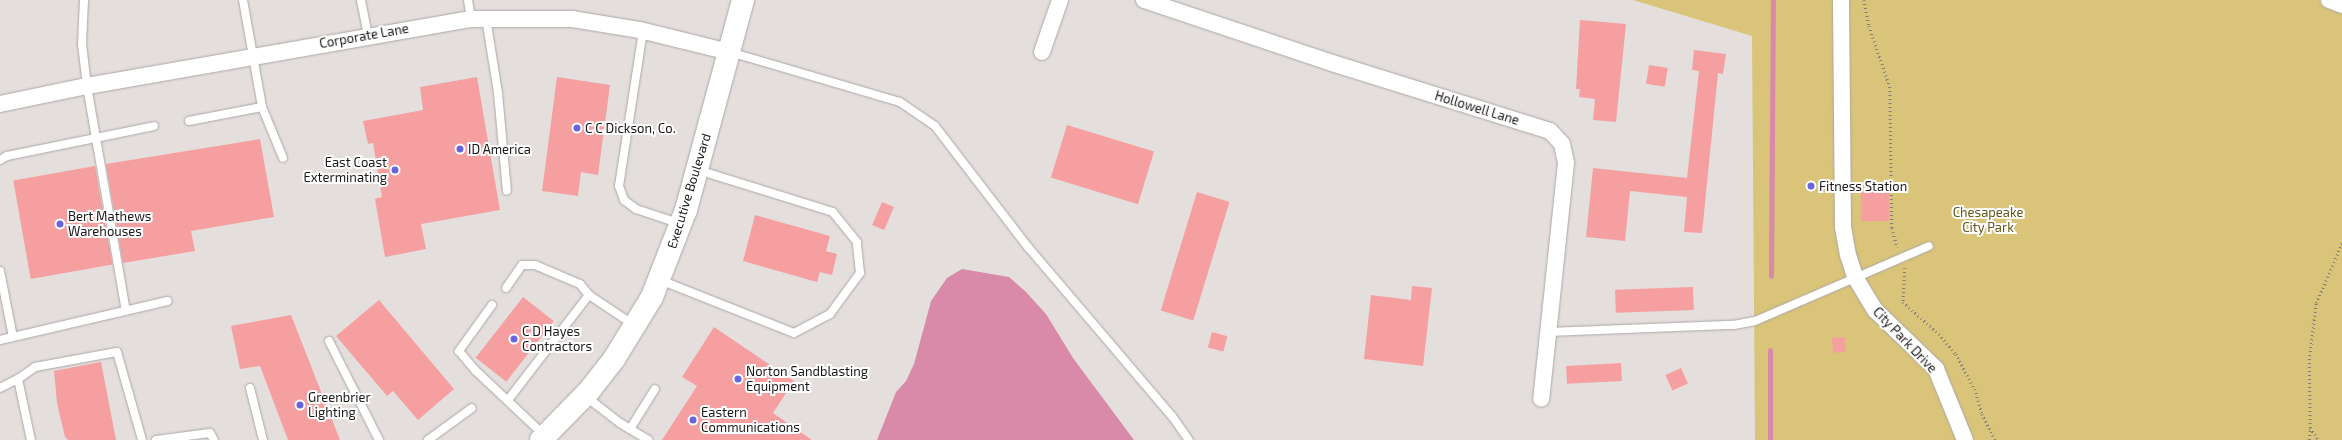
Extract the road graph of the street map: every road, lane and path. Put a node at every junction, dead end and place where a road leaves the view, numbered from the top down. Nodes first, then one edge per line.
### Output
1 (84, 0) edge
2 (243, 0) edge
3 (361, 0) edge
4 (468, 0) edge
5 (743, 0) edge
6 (1060, 0) edge
7 (1144, 0) edge
8 (1842, 0) edge
9 (1864, 0) edge
10 (2329, 0) edge
11 (2342, 5) edge
12 (479, 19) junction
13 (643, 31) junction
14 (368, 36) junction
15 (729, 52) junction
16 (1042, 52) dead end
17 (254, 56) junction
18 (87, 86) junction
19 (0, 104) edge
20 (262, 107) junction
21 (189, 121) dead end
22 (154, 126) dead end
23 (96, 138) junction
24 (283, 158) dead end
25 (0, 160) edge
26 (697, 170) junction
27 (507, 190) dead end
28 (681, 224) junction
29 (2342, 243) edge
30 (1928, 246) dead end
31 (1901, 258) junction
32 (0, 271) edge
33 (1855, 277) junction
34 (660, 280) junction
35 (506, 288) dead end
36 (589, 295) junction
37 (168, 301) dead end
38 (492, 305) dead end
39 (126, 311) junction
40 (636, 326) junction
41 (1548, 332) junction
42 (13, 337) junction
43 (0, 340) edge
44 (329, 342) dead end
45 (18, 379) junction
46 (0, 388) edge
47 (250, 388) dead end
48 (655, 389) dead end
49 (585, 396) junction
50 (1541, 399) dead end
51 (508, 400) junction
52 (472, 408) dead end
53 (2310, 428) junction
54 (630, 429) junction
55 (544, 438) edge
56 (31, 440) edge
57 (142, 440) edge
58 (156, 440) edge
59 (214, 440) edge
60 (263, 440) edge
61 (378, 440) edge
62 (428, 440) edge
63 (648, 440) edge
64 (1189, 440) edge
65 (1965, 440) edge
66 (1995, 440) edge
67 (2309, 440) edge
68 (2319, 440) edge

1 - 18 lane
2 - 17 lane
3 - 14 lane
4 - 12 lane
5 - 15 street, Executive Boulevard
6 - 16 street
7 - 41 street, Hollowell Lane
8 - 33 street, City Park Drive
9 - 31 path
10 - 11 street
12 - 13 street, Corporate Lane
12 - 14 street, Corporate Lane
12 - 27 lane
13 - 15 street, Corporate Lane
13 - 28 lane
14 - 17 street, Corporate Lane
15 - 26 street, Executive Boulevard
15 - 64 lane
17 - 18 street, Corporate Lane
17 - 20 lane
18 - 19 street, Corporate Lane
18 - 23 lane
20 - 21 lane
20 - 24 lane
22 - 23 lane
23 - 25 lane
23 - 39 lane
26 - 28 street, Executive Boulevard
26 - 34 lane
28 - 34 street, Executive Boulevard
29 - 53 path
30 - 31 lane
31 - 33 lane
31 - 66 path
32 - 42 lane
33 - 41 lane
33 - 65 street, City Park Drive
34 - 40 street, Executive Boulevard
35 - 36 lane
36 - 40 lane
36 - 51 lane
37 - 39 lane
38 - 51 lane
39 - 42 lane
40 - 49 street, Executive Boulevard
41 - 50 street, Hollowell Lane
42 - 43 lane
44 - 61 lane
45 - 46 lane
45 - 56 lane
45 - 57 lane
47 - 60 lane
48 - 54 lane
49 - 54 lane
49 - 55 street, Executive Boulevard
51 - 55 lane
52 - 62 lane
53 - 67 path
53 - 68 path
54 - 63 lane
58 - 59 lane

